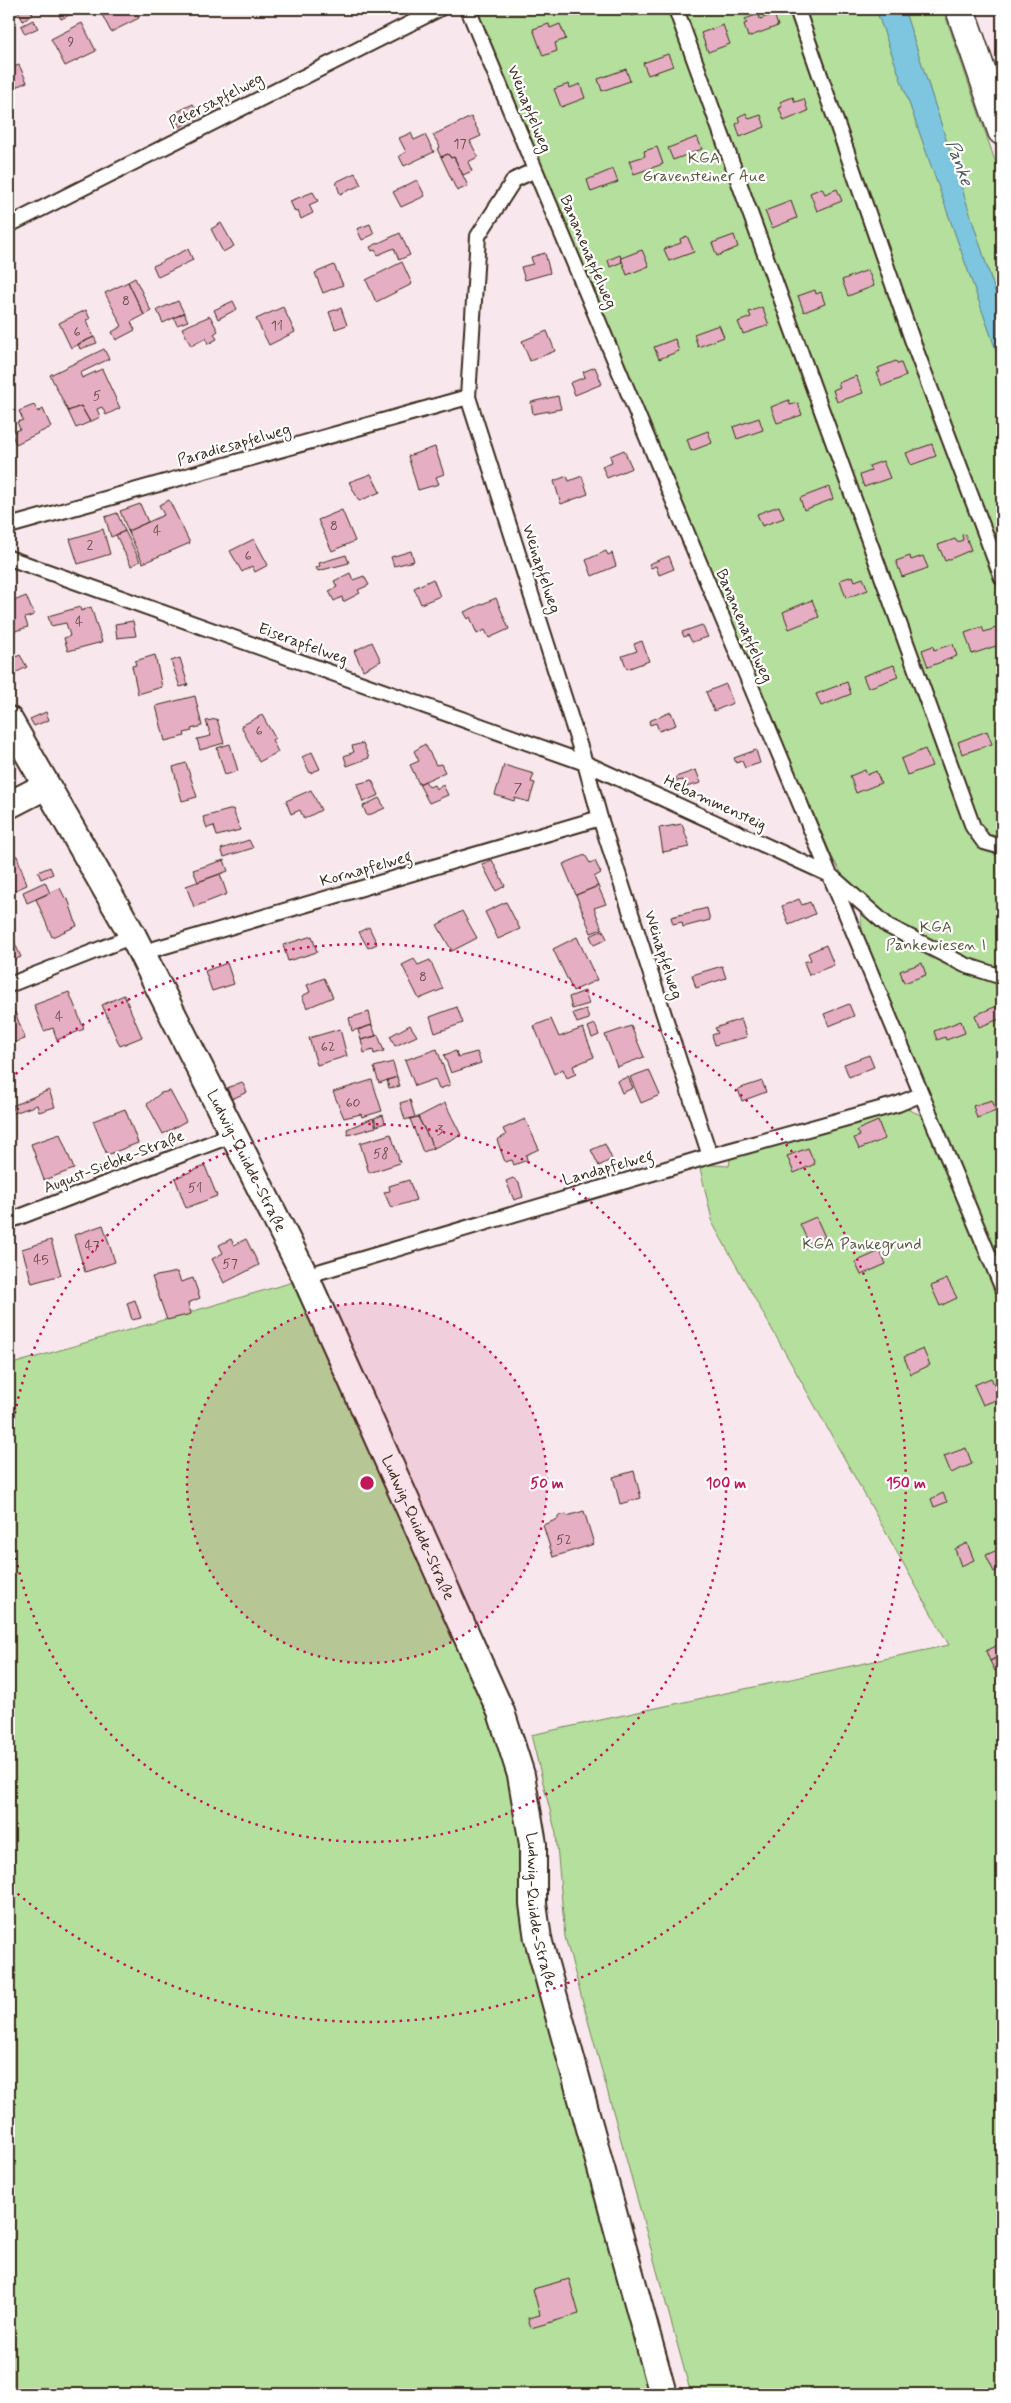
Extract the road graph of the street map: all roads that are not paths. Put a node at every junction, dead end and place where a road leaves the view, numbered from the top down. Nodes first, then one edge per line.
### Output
1 (440, 9) edge
2 (468, 9) edge
3 (676, 9) edge
4 (797, 9) edge
5 (960, 9) edge
6 (1002, 131) edge
7 (535, 170) junction
8 (9, 225) edge
9 (468, 397) junction
10 (9, 526) edge
11 (9, 558) edge
12 (1002, 578) edge
13 (9, 720) edge
14 (585, 763) junction
15 (46, 786) junction
16 (9, 805) edge
17 (600, 818) junction
18 (1002, 847) edge
19 (830, 875) junction
20 (137, 944) junction
21 (1002, 977) edge
22 (9, 985) edge
23 (920, 1095) junction
24 (232, 1135) junction
25 (710, 1156) junction
26 (9, 1221) edge
27 (305, 1276) junction
28 (1002, 1287) edge
29 (663, 2394) edge

1 - 8 lane, Petersapfelweg
2 - 7 lane, Weinapfelweg
3 - 18 lane
4 - 12 lane
5 - 6 highway
7 - 9 lane, Weinapfelweg
7 - 19 lane, Bananenapfelweg
9 - 10 lane, Paradiesapfelweg
9 - 14 lane, Weinapfelweg
11 - 14 lane, Eiserapfelweg
13 - 15 street, Ludwig-Quidde-Straße
14 - 17 lane, Weinapfelweg
14 - 19 lane, Hebammensteig
15 - 16 street
15 - 20 street, Ludwig-Quidde-Straße
17 - 20 lane, Kornapfelweg
17 - 25 lane, Weinapfelweg
19 - 21 lane
19 - 23 lane, Bananenapfelweg
20 - 22 lane
20 - 24 street, Ludwig-Quidde-Straße
23 - 25 lane, Landapfelweg
23 - 28 lane, Bananenapfelweg
24 - 26 lane, August-Siebke-Straße
24 - 27 street, Ludwig-Quidde-Straße
25 - 27 lane, Landapfelweg
27 - 29 street, Ludwig-Quidde-Straße

